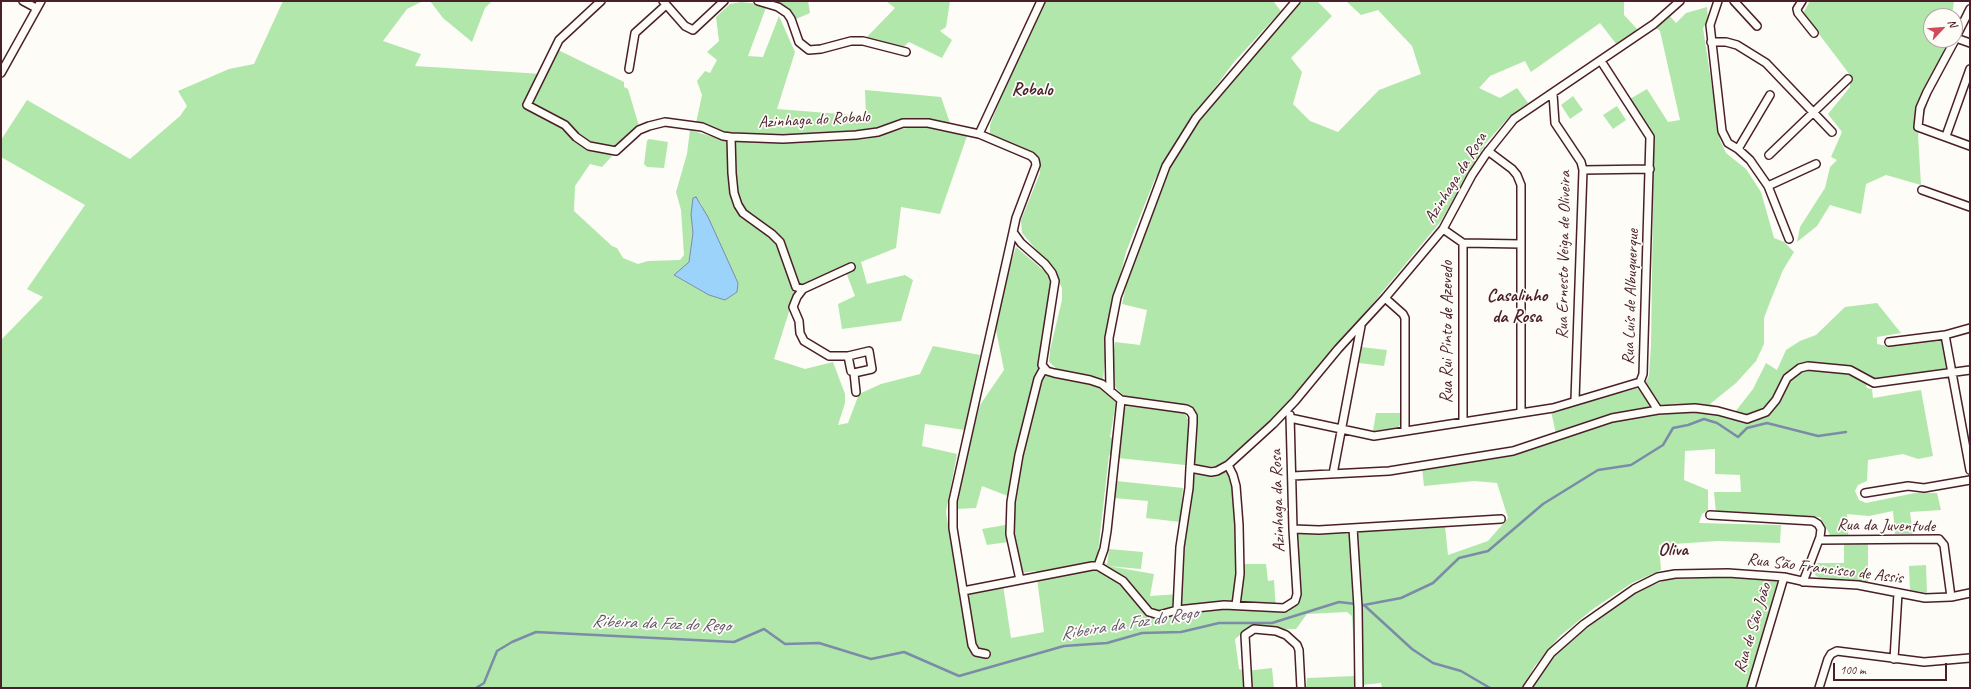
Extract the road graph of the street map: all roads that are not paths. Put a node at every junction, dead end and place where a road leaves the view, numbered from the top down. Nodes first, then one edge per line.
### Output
1 (23, 1) edge
2 (41, 1) edge
3 (601, 1) edge
4 (724, 1) edge
5 (758, 1) edge
6 (1041, 1) edge
7 (1296, 1) edge
8 (1680, 1) edge
9 (1718, 1) edge
10 (1734, 1) edge
11 (1802, 1) edge
12 (665, 3) edge
13 (36, 8) junction
14 (1970, 9) edge
15 (1963, 23) edge
16 (1757, 26) dead end
17 (1814, 33) dead end
18 (1711, 42) junction
19 (1950, 48) edge
20 (906, 52) dead end
21 (1601, 61) junction
22 (1970, 69) edge
23 (629, 70) dead end
24 (1, 72) edge
25 (1848, 79) dead end
26 (1553, 94) junction
27 (1770, 95) dead end
28 (1814, 112) junction
29 (1832, 132) dead end
30 (979, 134) junction
31 (1946, 136) junction
32 (732, 137) junction
33 (1970, 146) edge
34 (1738, 149) junction
35 (1488, 151) junction
36 (1769, 155) dead end
37 (1816, 164) dead end
38 (1650, 169) junction
39 (1583, 170) junction
40 (1768, 186) junction
41 (1922, 190) dead end
42 (1970, 207) edge
43 (1443, 229) junction
44 (1013, 232) junction
45 (1789, 238) dead end
46 (1462, 244) junction
47 (1521, 244) junction
48 (851, 267) dead end
49 (803, 288) junction
50 (1386, 298) junction
51 (1361, 326) junction
52 (1970, 328) edge
53 (1944, 335) junction
54 (1889, 342) dead end
55 (848, 356) junction
56 (1044, 368) junction
57 (1970, 370) edge
58 (851, 371) dead end
59 (1952, 373) junction
60 (1640, 382) junction
61 (1110, 390) junction
62 (856, 392) dead end
63 (1121, 400) junction
64 (1575, 400) junction
65 (1289, 407) junction
66 (1658, 410) junction
67 (1521, 412) junction
68 (1290, 418) junction
69 (1463, 421) junction
70 (1342, 428) junction
71 (1405, 430) junction
72 (1968, 448) edge
73 (1228, 465) junction
74 (1190, 468) junction
75 (1970, 470) edge
76 (1333, 474) junction
77 (1292, 476) junction
78 (1970, 480) edge
79 (1865, 493) dead end
80 (1710, 515) dead end
81 (1501, 519) dead end
82 (1353, 528) junction
83 (1293, 529) junction
84 (1819, 540) junction
85 (1098, 566) junction
86 (1784, 577) junction
87 (1020, 580) junction
88 (1803, 582) junction
89 (963, 591) junction
90 (1898, 593) junction
91 (1970, 594) edge
92 (1951, 597) junction
93 (1236, 605) junction
94 (1177, 610) junction
95 (986, 654) dead end
96 (1970, 658) edge
97 (1894, 659) junction
98 (1248, 688) edge
99 (1301, 688) edge
100 (1359, 688) edge
101 (1527, 688) edge
102 (1751, 688) edge
103 (1819, 688) edge

1 - 13 street
2 - 13 street
3 - 32 street, Azinhaga do Robalo
4 - 12 street
5 - 20 street
6 - 30 street
7 - 61 street
8 - 21 street, Azinhaga da Rosa
9 - 18 street
10 - 16 street
11 - 17 street
12 - 23 street
13 - 24 street
14 - 15 street
18 - 28 street
18 - 34 street
19 - 31 street
21 - 26 street, Azinhaga da Rosa
21 - 38 street, Rua Luís de Albuquerque
22 - 31 street
25 - 28 street
26 - 35 street, Azinhaga da Rosa
26 - 39 street, Rua Ernesto Veiga de Oliveira
27 - 34 street
28 - 29 street
28 - 36 street
30 - 32 street, Azinhaga do Robalo
30 - 44 street
31 - 33 street
32 - 49 street
34 - 40 street
35 - 43 street, Azinhaga da Rosa
35 - 47 street
37 - 40 street
38 - 39 street
38 - 60 street, Rua Luís de Albuquerque
39 - 64 street, Rua Ernesto Veiga de Oliveira
40 - 45 street
41 - 42 street
43 - 46 street
43 - 50 street, Azinhaga da Rosa
44 - 56 street
44 - 89 street
46 - 47 street
46 - 69 street, Rua Rui Pinto de Azevedo
47 - 67 street
48 - 49 street
49 - 55 street
50 - 51 street, Azinhaga da Rosa
50 - 71 street
51 - 65 street, Azinhaga da Rosa
51 - 70 street
52 - 53 street
53 - 54 street
53 - 59 street
55 - 58 street
55 - 62 street
56 - 61 street
56 - 87 street
57 - 59 street
59 - 66 street
59 - 72 street
60 - 64 street, Rua Luís de Albuquerque
60 - 66 street
61 - 63 street
63 - 74 street
63 - 85 street
64 - 67 street, Rua Luís de Albuquerque
65 - 68 street, Azinhaga da Rosa
65 - 73 street, Azinhaga da Rosa
66 - 76 street
67 - 69 street, Rua Luís de Albuquerque
68 - 70 street, Rua Luís de Albuquerque
68 - 77 street, Azinhaga da Rosa
69 - 71 street, Rua Luís de Albuquerque
70 - 71 street, Rua Luís de Albuquerque
70 - 76 street
72 - 75 street
73 - 74 street, Azinhaga da Rosa
73 - 93 street
74 - 94 street
76 - 77 street
77 - 83 street, Azinhaga da Rosa
78 - 79 street
80 - 84 street
81 - 82 street
82 - 83 street
82 - 100 street
83 - 93 street, Azinhaga da Rosa
84 - 88 street
84 - 92 street, Rua da Juventude
85 - 87 street
85 - 94 street
86 - 88 street, Rua São Francisco de Assis
86 - 101 street, Rua São Francisco de Assis
86 - 102 street, Rua de São João
87 - 89 street
88 - 90 street, Rua São Francisco de Assis
89 - 95 street
90 - 92 street, Rua São Francisco de Assis
90 - 97 street
91 - 92 street, Rua São Francisco de Assis
93 - 94 street
96 - 97 street
97 - 103 street
98 - 99 street

